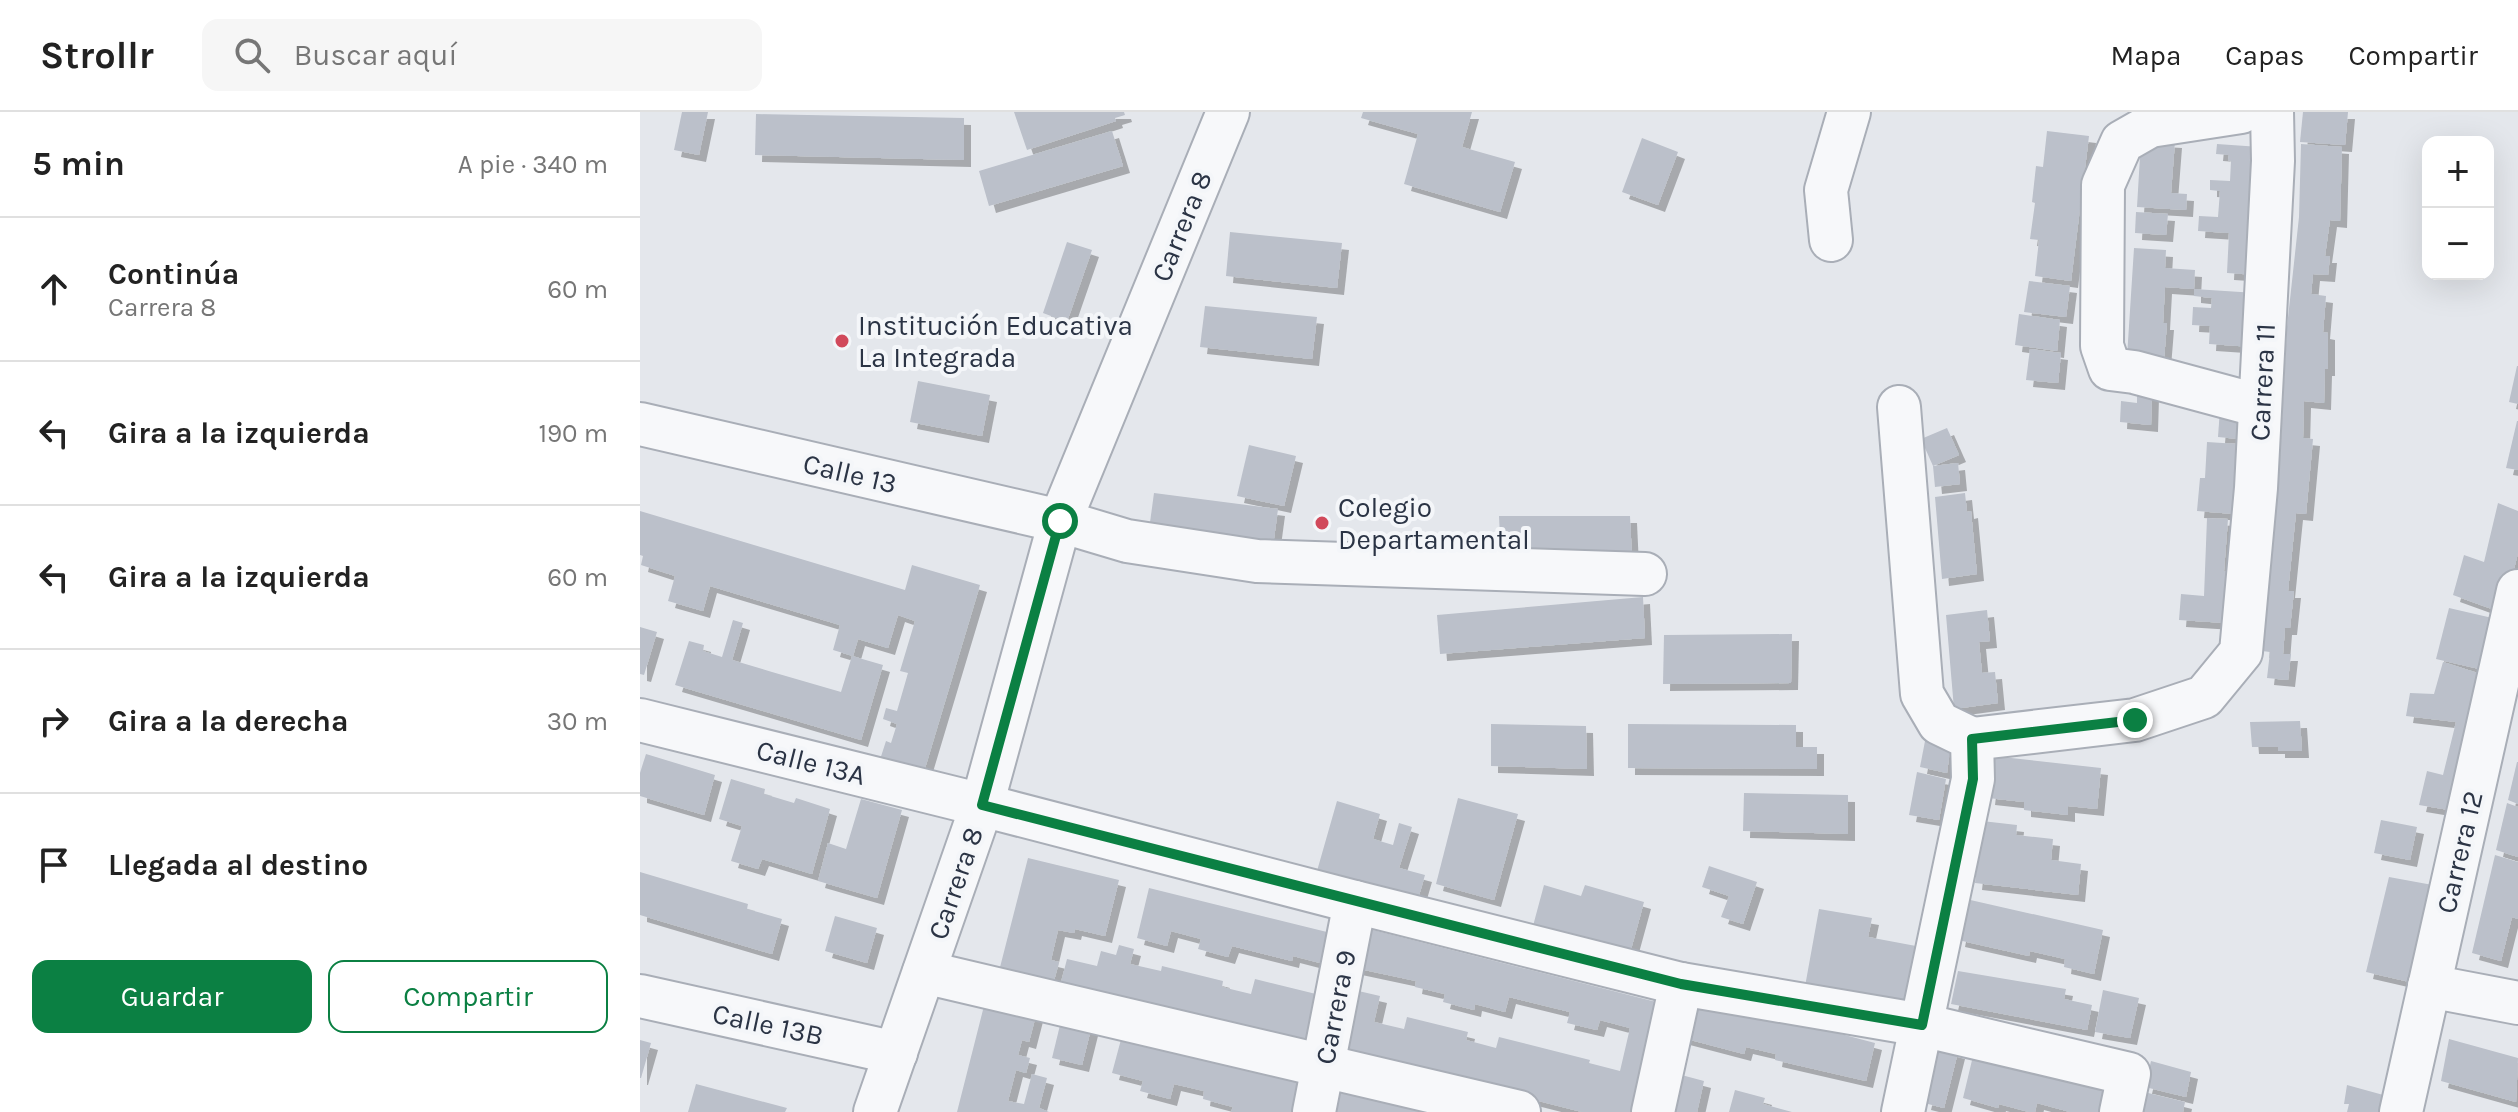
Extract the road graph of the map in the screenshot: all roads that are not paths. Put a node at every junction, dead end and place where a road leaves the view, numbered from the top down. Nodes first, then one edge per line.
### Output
1 (1228, 112) edge
2 (1849, 112) edge
3 (2241, 112) edge
4 (2272, 112) edge
5 (1831, 240) dead end
6 (2260, 406) junction
7 (1899, 407) dead end
8 (640, 424) edge
9 (1060, 521) junction
10 (1645, 574) dead end
11 (2518, 591) edge
12 (640, 720) edge
13 (1972, 739) junction
14 (982, 805) junction
15 (1355, 902) junction
16 (924, 972) junction
17 (1681, 984) junction
18 (2429, 986) junction
19 (640, 996) edge
20 (2518, 1003) edge
21 (1922, 1025) junction
22 (896, 1053) junction
23 (1324, 1067) junction
24 (2125, 1093) edge
25 (875, 1112) edge
26 (1314, 1112) edge
27 (1519, 1112) edge
28 (1653, 1112) edge
29 (1903, 1112) edge
30 (2401, 1112) edge

1 - 9 street, Carrera 8
2 - 5 street
3 - 6 street
4 - 6 street, Carrera 11
6 - 13 street, Carrera 11
7 - 13 street
8 - 9 street, Calle 13
9 - 10 street, Calle 13
9 - 14 street, Carrera 8
11 - 18 street, Carrera 12
12 - 14 street, Calle 13A
13 - 21 street
14 - 15 street, Calle 13A
14 - 16 street, Carrera 8
15 - 17 street, Calle 13A
15 - 23 street, Carrera 9
16 - 22 street, Carrera 8
16 - 23 street
17 - 21 street, Calle 13A
17 - 28 street
18 - 20 street
18 - 30 street, Carrera 12
19 - 22 street, Calle 13B
21 - 24 street, Calle 13A
21 - 29 street
22 - 25 street, Carrera 8
23 - 26 street, Carrera 9
23 - 27 street

